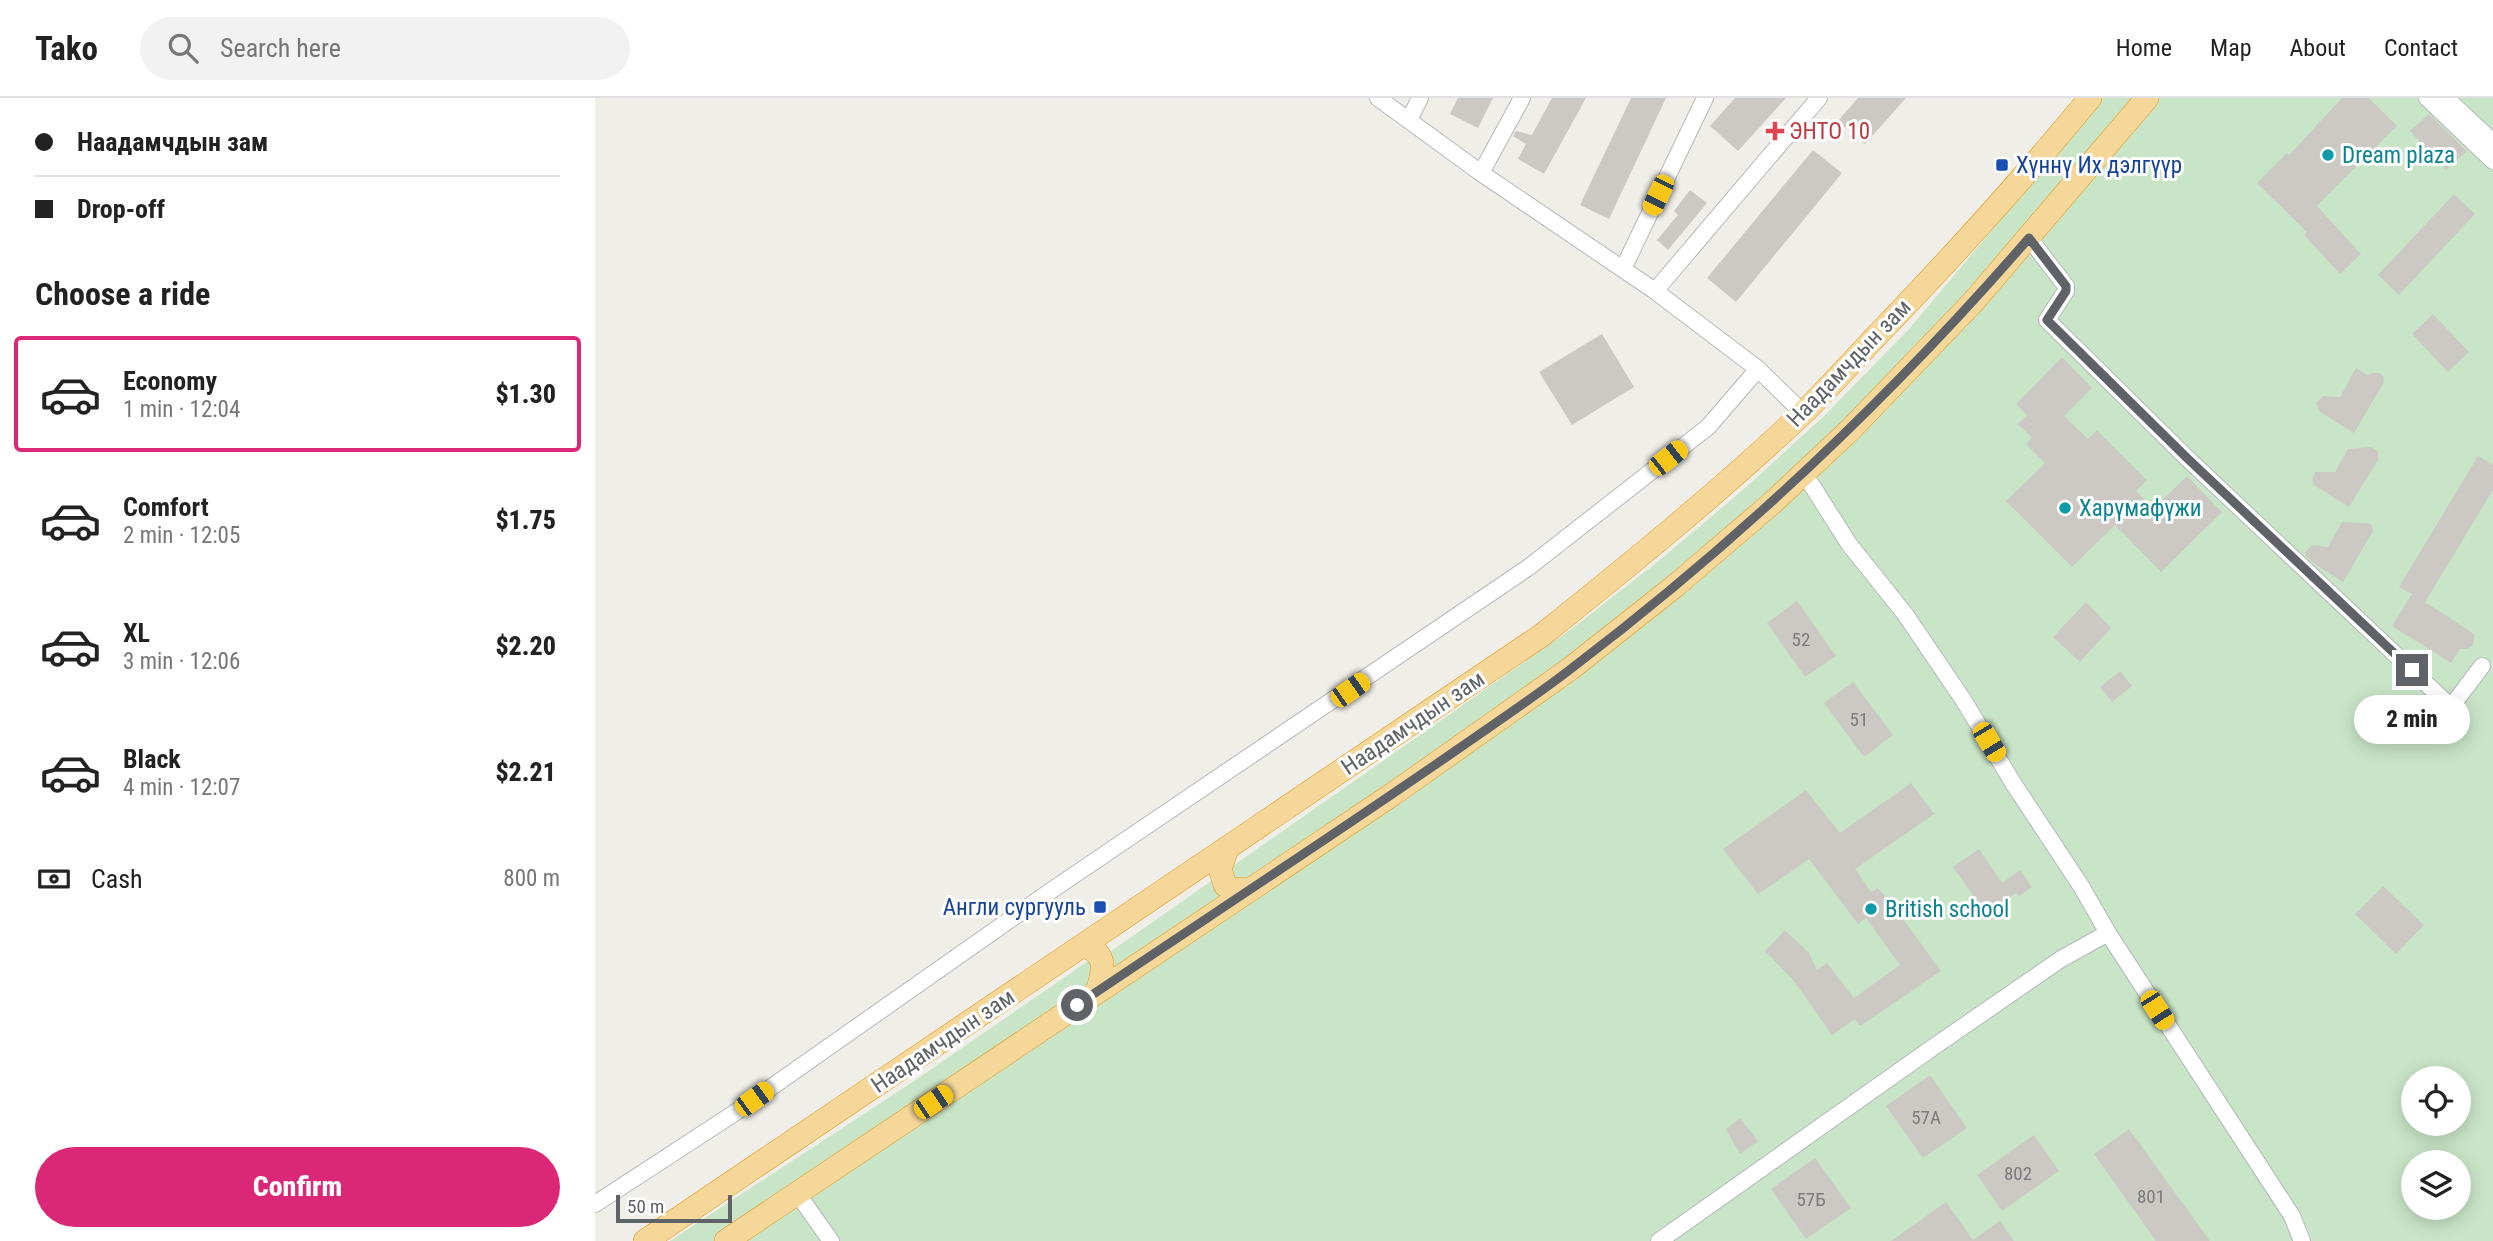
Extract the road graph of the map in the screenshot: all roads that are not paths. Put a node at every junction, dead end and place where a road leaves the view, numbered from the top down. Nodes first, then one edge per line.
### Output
1 (1378, 98) edge
2 (1420, 98) edge
3 (1522, 98) edge
4 (1705, 98) edge
5 (1819, 98) edge
6 (2090, 98) edge
7 (2147, 98) edge
8 (2427, 98) edge
9 (2446, 98) edge
10 (1409, 120) junction
11 (2493, 142) edge
12 (2493, 161) edge
13 (1481, 173) junction
14 (2029, 238) junction
15 (1623, 269) junction
16 (1655, 291) junction
17 (1758, 369) junction
18 (1803, 413) junction
19 (1804, 473) junction
20 (2482, 666) dead end
21 (1227, 849) junction
22 (1250, 890) junction
23 (2108, 933) junction
24 (1083, 946) junction
25 (1097, 991) junction
26 (797, 1193) junction
27 (595, 1204) edge
28 (645, 1241) edge
29 (726, 1241) edge
30 (831, 1241) edge
31 (1658, 1241) edge
32 (2302, 1241) edge

1 - 10 street
2 - 10 street
3 - 13 street
4 - 15 street
5 - 16 street
6 - 18 highway, Наадамчдын зам
7 - 14 highway, Наадамчдын зам
8 - 12 street
9 - 11 street
10 - 13 street
13 - 15 street
14 - 19 highway, Наадамчдын зам
14 - 20 street
15 - 16 street
16 - 17 street
17 - 18 street
17 - 27 street
18 - 21 highway, Наадамчдын зам
19 - 22 highway, Наадамчдын зам
19 - 23 street
21 - 22 highway
21 - 24 highway, Наадамчдын зам
22 - 25 highway, Наадамчдын зам
23 - 31 street
23 - 32 street
24 - 25 highway
24 - 28 highway, Наадамчдын зам
25 - 26 highway, Наадамчдын зам
26 - 29 highway, Наадамчдын зам
26 - 30 street

